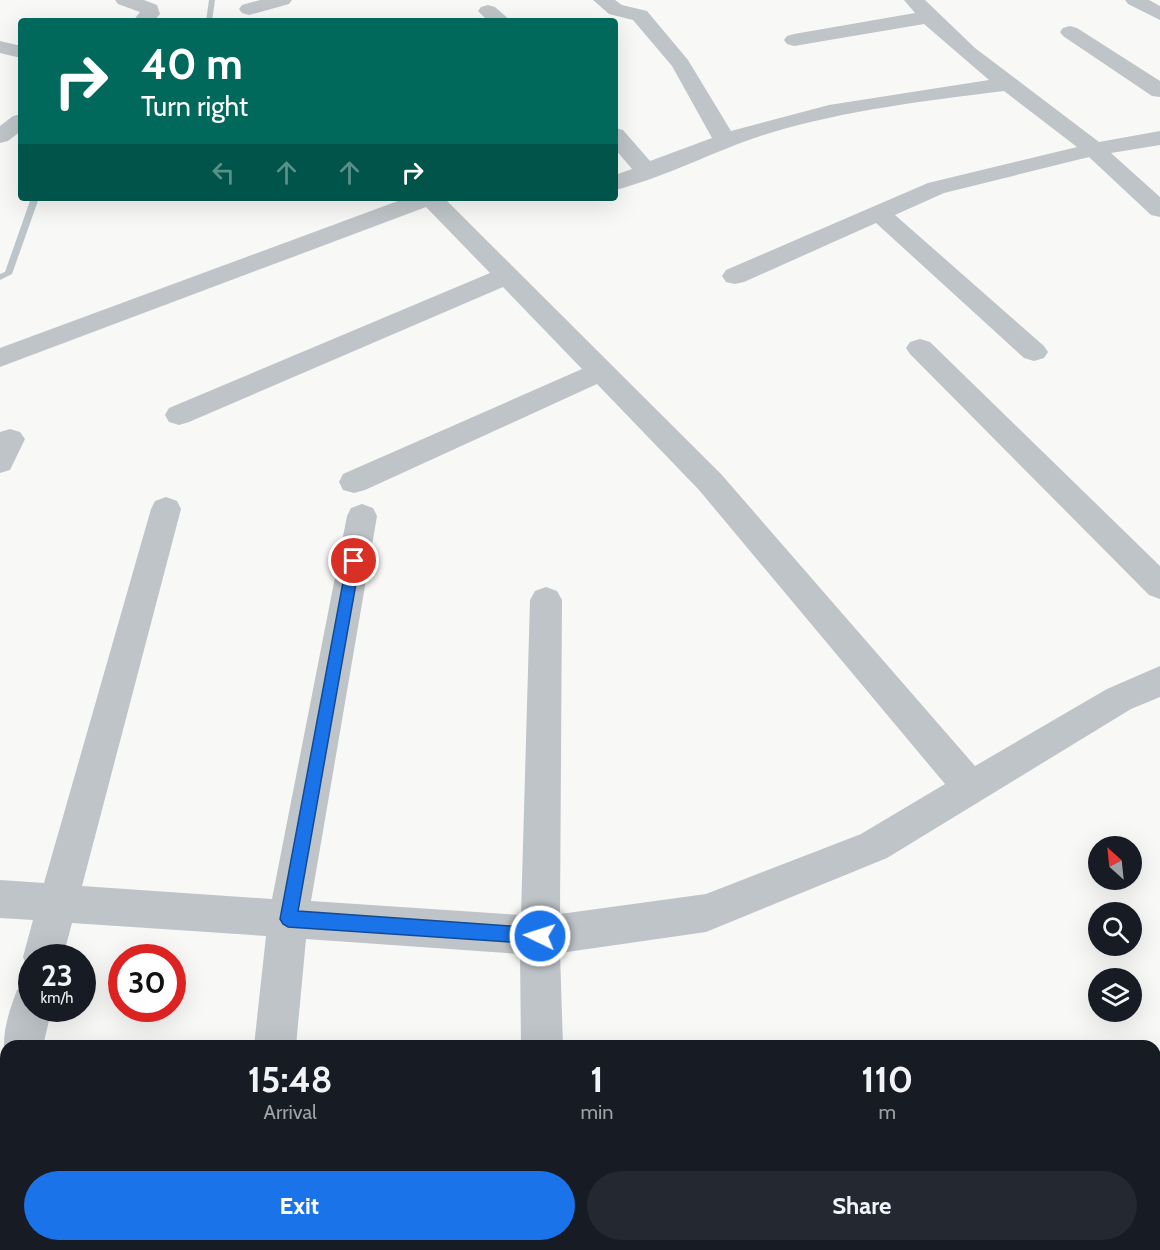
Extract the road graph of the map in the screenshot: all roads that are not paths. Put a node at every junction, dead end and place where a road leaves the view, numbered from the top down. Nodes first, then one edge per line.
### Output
1 (124, 0) edge
2 (282, 0) edge
3 (603, 0) edge
4 (914, 0) edge
5 (1135, 0) edge
6 (250, 10) edge
7 (1160, 14) edge
8 (928, 17) junction
9 (146, 18) edge
10 (1070, 32) dead end
11 (794, 40) dead end
12 (0, 47) edge
13 (18, 51) edge
14 (1007, 84) junction
15 (1160, 91) edge
16 (18, 123) edge
17 (0, 136) edge
18 (1160, 138) edge
19 (618, 139) edge
20 (725, 141) junction
21 (1091, 150) junction
22 (646, 172) junction
23 (618, 182) edge
24 (422, 201) edge
25 (433, 201) edge
26 (1160, 210) edge
27 (879, 213) junction
28 (508, 275) junction
29 (735, 276) dead end
30 (920, 348) dead end
31 (1034, 352) dead end
32 (0, 358) edge
33 (602, 371) junction
34 (179, 415) dead end
35 (166, 509) dead end
36 (1160, 586) edge
37 (546, 600) dead end
38 (1160, 681) edge
39 (970, 787) junction
40 (0, 899) edge
41 (56, 903) junction
42 (288, 919) junction
43 (540, 936) junction
44 (46, 944) edge
45 (27, 1022) edge
46 (23, 1040) edge
47 (276, 1040) edge
48 (542, 1040) edge

1 - 9 street
2 - 6 street
3 - 20 street
4 - 8 street
5 - 7 street
8 - 11 street
8 - 14 street
10 - 15 street
12 - 13 street
14 - 20 street
14 - 21 street
16 - 17 street
18 - 21 street
19 - 22 street
20 - 22 street
21 - 26 street
21 - 27 street
22 - 23 street
24 - 32 street
25 - 28 street
27 - 29 street
27 - 31 street
28 - 33 street
28 - 34 street
30 - 36 street
33 - 39 street
33 - 42 street
35 - 41 street
37 - 43 street
38 - 39 street
39 - 43 street
40 - 41 street
41 - 42 street
41 - 44 street
42 - 43 street
42 - 47 street
43 - 48 street
45 - 46 street

